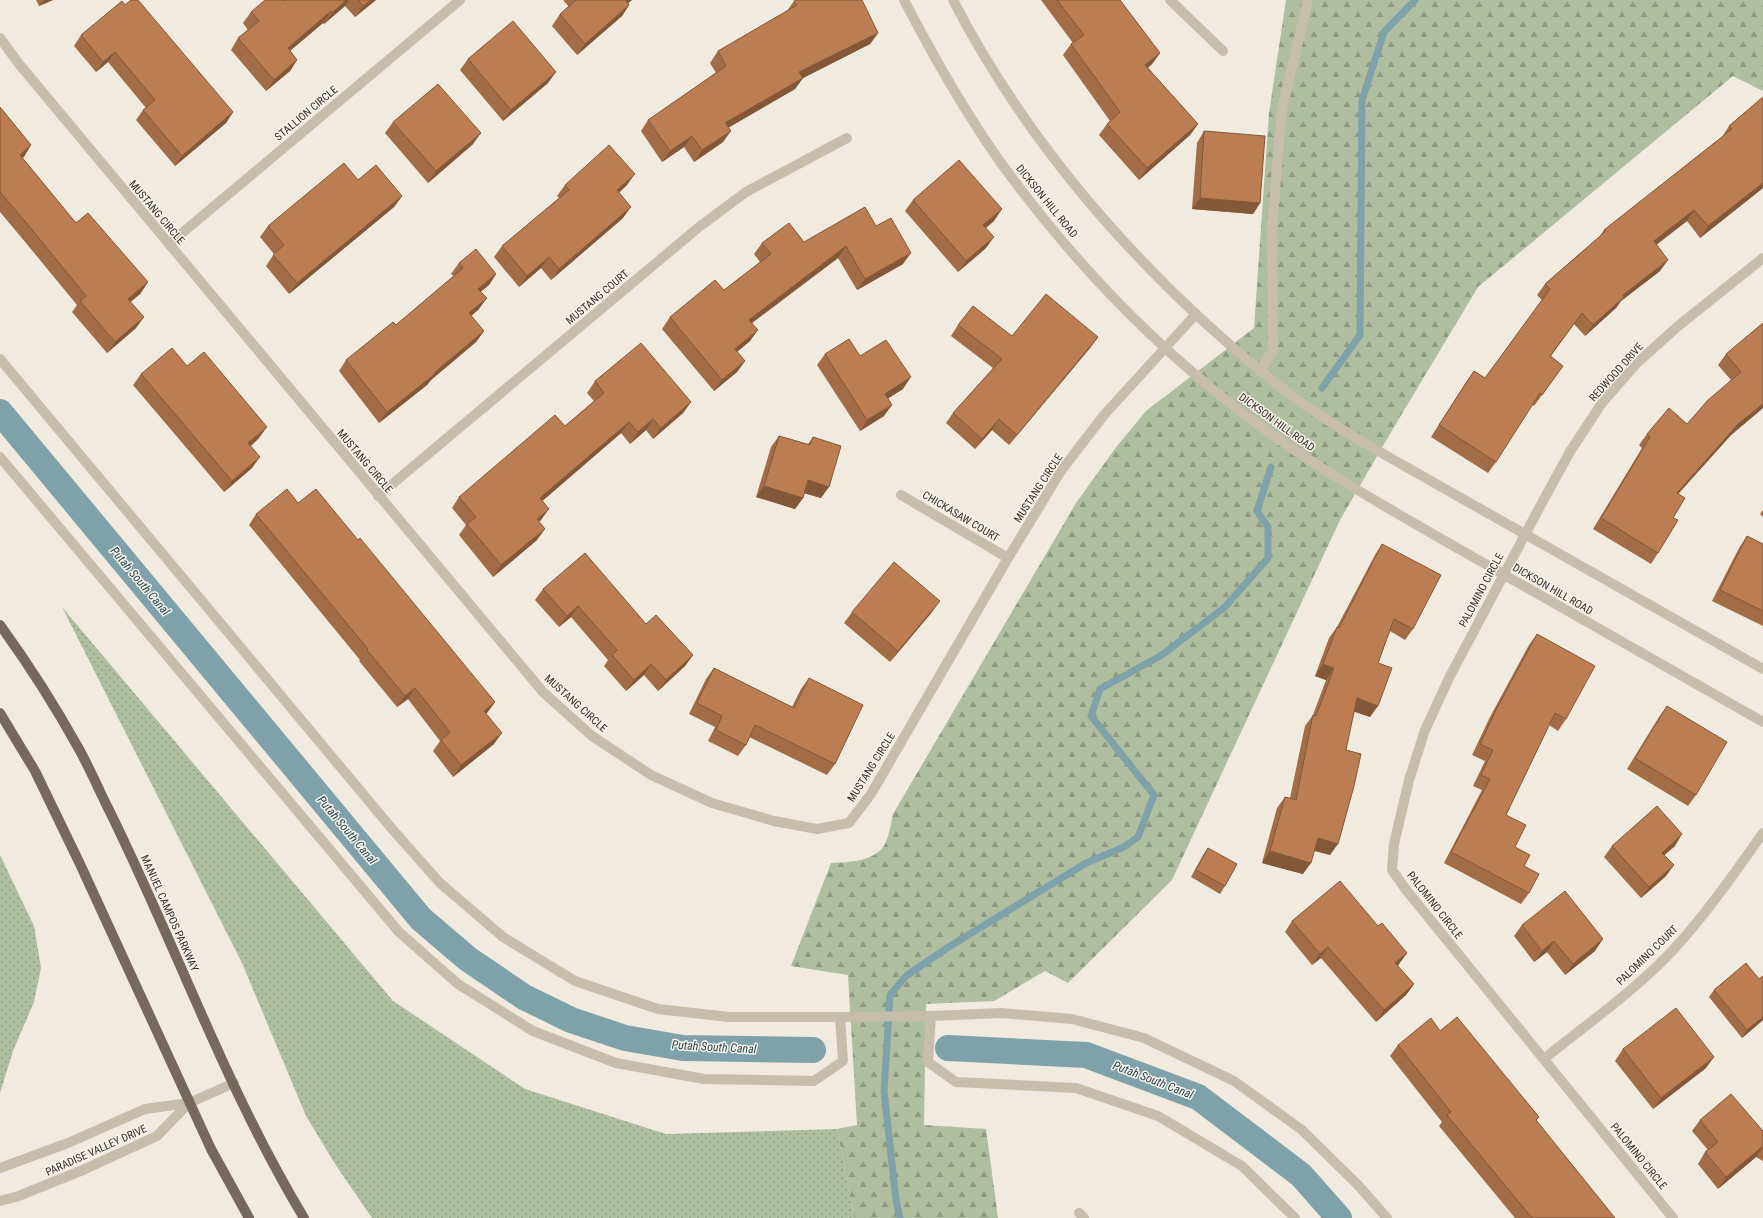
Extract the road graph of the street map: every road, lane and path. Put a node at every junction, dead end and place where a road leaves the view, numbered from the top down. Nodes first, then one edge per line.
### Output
1 (460, 0) edge
2 (904, 0) edge
3 (953, 0) edge
4 (1170, 0) edge
5 (1308, 0) edge
6 (0, 38) edge
7 (1223, 51) dead end
8 (847, 138) dead end
9 (168, 244) junction
10 (1763, 258) edge
11 (1196, 314) junction
12 (1166, 347) junction
13 (0, 359) edge
14 (1260, 371) junction
15 (0, 457) edge
16 (901, 495) dead end
17 (378, 496) junction
18 (1525, 534) junction
19 (1008, 558) junction
20 (1503, 574) junction
21 (0, 625) edge
22 (1763, 669) edge
23 (0, 713) edge
24 (1763, 722) edge
25 (1763, 833) edge
26 (931, 1016) junction
27 (840, 1017) junction
28 (1544, 1059) junction
29 (234, 1083) junction
30 (189, 1103) junction
31 (0, 1168) edge
32 (0, 1201) edge
33 (249, 1218) edge
34 (304, 1218) edge
35 (1295, 1218) edge
36 (1387, 1218) edge
37 (1673, 1218) edge

1 - 9 street, STALLION CIRCLE
2 - 12 street, DICKSON HILL ROAD
3 - 11 street
4 - 7 street
5 - 14 street
6 - 9 street, MUSTANG CIRCLE
8 - 17 street, MUSTANG COURT
9 - 17 street, MUSTANG CIRCLE
10 - 18 street, REDWOOD DRIVE
11 - 12 street, MUSTANG CIRCLE
11 - 14 street
12 - 19 street, MUSTANG CIRCLE
12 - 20 street, DICKSON HILL ROAD
13 - 27 street
14 - 18 street
15 - 27 street
16 - 19 street, CHICKASAW COURT
17 - 19 street, MUSTANG CIRCLE
18 - 20 street, PALOMINO CIRCLE
18 - 22 street
20 - 24 street, DICKSON HILL ROAD
20 - 28 street, PALOMINO CIRCLE
21 - 29 main road, MANUEL CAMPOS PARKWAY
23 - 30 main road
25 - 28 street, PALOMINO COURT
26 - 27 street
26 - 35 street
26 - 36 street
28 - 37 street, PALOMINO CIRCLE
29 - 30 street, PARADISE VALLEY DRIVE
29 - 34 main road, MANUEL CAMPOS PARKWAY
30 - 31 street, PARADISE VALLEY DRIVE
30 - 32 street, PARADISE VALLEY DRIVE
30 - 33 main road

